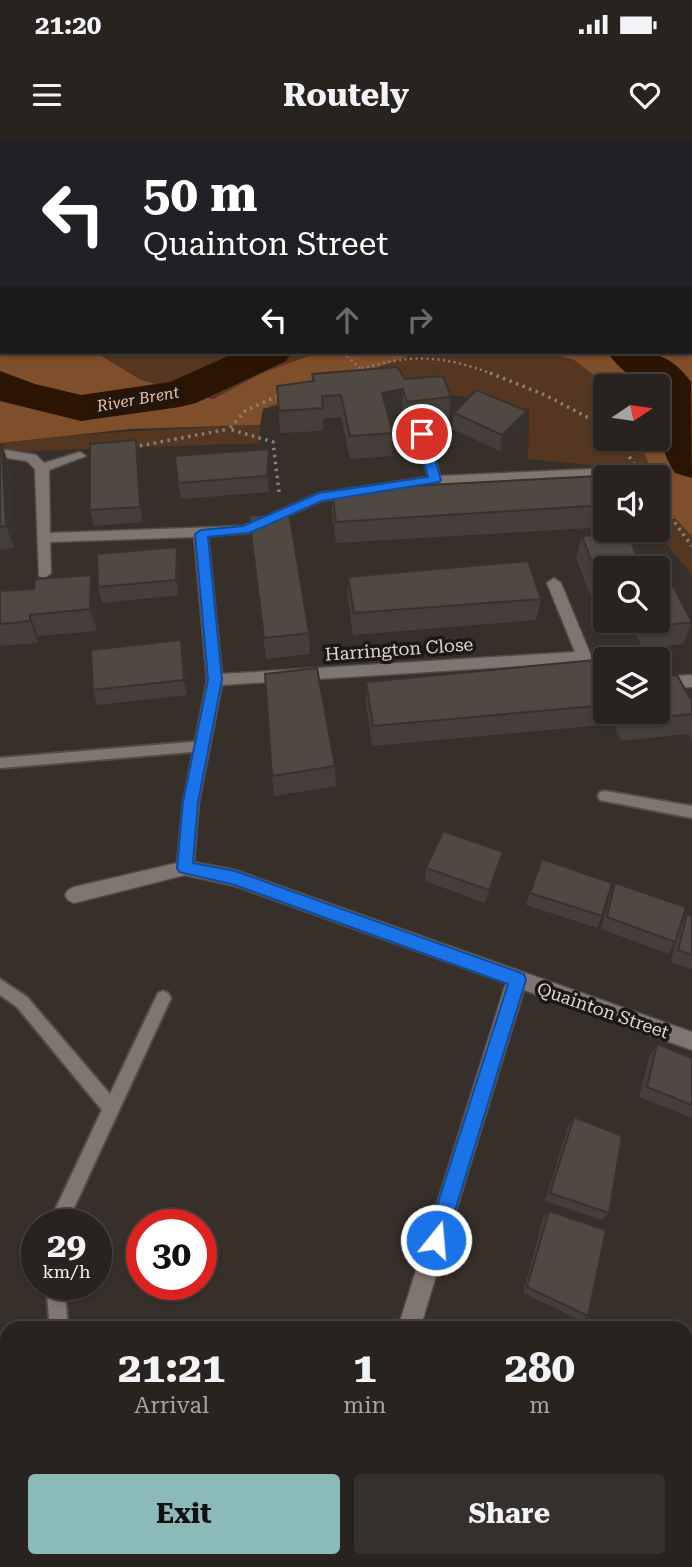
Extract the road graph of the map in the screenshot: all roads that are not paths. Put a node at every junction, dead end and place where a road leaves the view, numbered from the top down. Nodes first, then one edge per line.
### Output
1 (422, 434) dead end
2 (0, 453) edge
3 (80, 456) road end
4 (41, 468) junction
5 (592, 473) edge
6 (435, 480) junction
7 (201, 534) junction
8 (45, 538) junction
9 (44, 573) dead end
10 (554, 583) dead end
11 (585, 659) junction
12 (593, 661) edge
13 (215, 680) junction
14 (692, 681) edge
15 (670, 682) edge
16 (203, 746) junction
17 (0, 763) edge
18 (605, 796) dead end
19 (692, 812) edge
20 (185, 868) junction
21 (74, 895) dead end
22 (517, 980) junction
23 (0, 986) edge
24 (163, 998) dead end
25 (692, 1041) edge
26 (111, 1108) junction
27 (64, 1209) edge
28 (56, 1300) edge
29 (58, 1321) edge
30 (411, 1321) edge

1 - 6 street
2 - 4 street
3 - 4 street
4 - 8 street
5 - 6 street
6 - 7 street
7 - 8 street
7 - 13 street
8 - 9 street
10 - 11 street
11 - 12 street, Harrington Close
11 - 13 street, Harrington Close
13 - 16 street
14 - 15 street
16 - 17 lane
16 - 20 street
18 - 19 lane
20 - 21 street, Quainton Street
20 - 22 street, Quainton Street
22 - 25 street, Quainton Street
22 - 30 street
23 - 26 lane
24 - 26 lane
26 - 27 lane
28 - 29 lane

